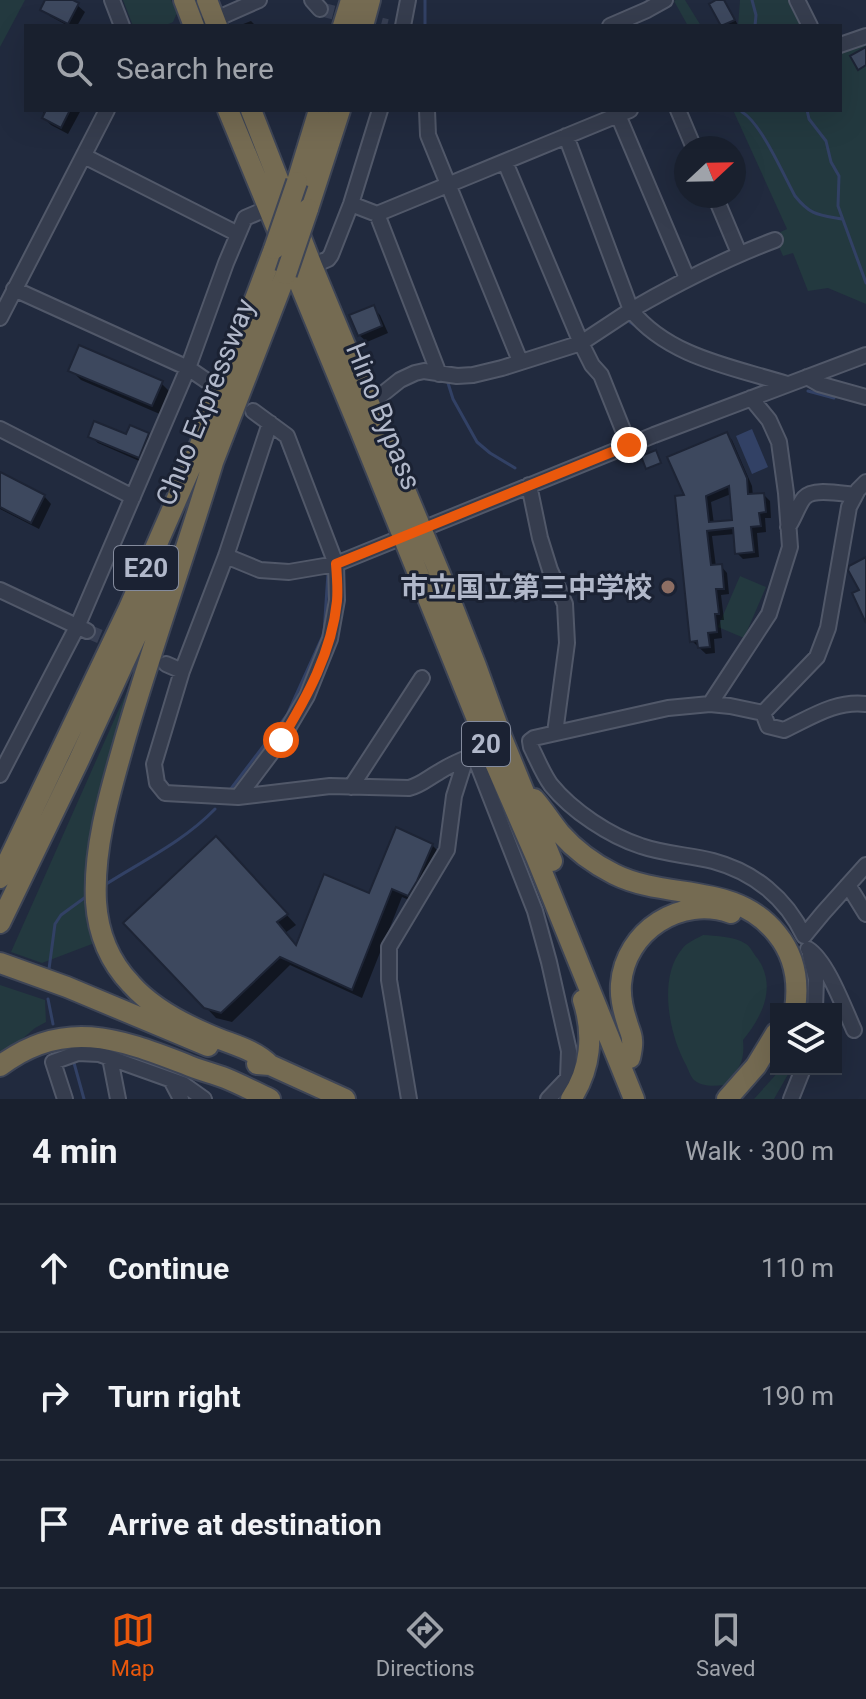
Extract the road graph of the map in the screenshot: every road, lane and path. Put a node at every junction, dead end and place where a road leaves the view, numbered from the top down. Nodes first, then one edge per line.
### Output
1 (112, 0) edge
2 (184, 0) edge
3 (207, 0) edge
4 (259, 0) edge
5 (351, 0) edge
6 (370, 0) edge
7 (408, 0) edge
8 (665, 0) edge
9 (798, 0) edge
10 (642, 20) edge
11 (121, 24) edge
12 (206, 24) edge
13 (344, 24) edge
14 (364, 24) edge
15 (403, 24) edge
16 (621, 24) edge
17 (809, 24) edge
18 (866, 36) edge
19 (842, 44) edge
20 (106, 112) edge
21 (229, 112) edge
22 (252, 112) edge
23 (318, 112) edge
24 (339, 112) edge
25 (379, 112) edge
26 (427, 112) edge
27 (679, 112) edge
28 (624, 113) edge
29 (566, 136) junction
30 (689, 136) edge
31 (84, 156) junction
32 (505, 162) junction
33 (447, 185) junction
34 (351, 204) junction
35 (268, 208) junction
36 (720, 208) edge
37 (377, 214) junction
38 (238, 234) junction
39 (775, 240) dead end
40 (739, 253) junction
41 (312, 266) junction
42 (687, 278) junction
43 (14, 289) junction
44 (631, 310) junction
45 (0, 318) edge
46 (581, 343) junction
47 (866, 355) edge
48 (520, 361) junction
49 (188, 368) junction
50 (439, 374) junction
51 (807, 377) junction
52 (207, 381) dead end
53 (787, 384) junction
54 (866, 397) edge
55 (751, 398) junction
56 (369, 402) junction
57 (253, 411) dead end
58 (270, 423) junction
59 (0, 429) edge
60 (629, 445) junction
61 (214, 459) junction
62 (866, 482) edge
63 (529, 485) junction
64 (855, 495) junction
65 (133, 497) junction
66 (788, 527) junction
67 (412, 532) junction
68 (226, 556) junction
69 (336, 564) junction
70 (0, 590) edge
71 (82, 629) junction
72 (166, 664) tunnel mouth
73 (182, 671) junction
74 (422, 678) dead end
75 (710, 704) junction
76 (866, 704) edge
77 (763, 713) junction
78 (555, 733) junction
79 (476, 754) junction
80 (0, 775) edge
81 (521, 784) junction
82 (351, 787) junction
83 (238, 797) junction
84 (866, 865) edge
85 (0, 878) edge
86 (848, 885) junction
87 (866, 914) edge
88 (0, 923) edge
89 (806, 942) junction
90 (0, 963) edge
91 (582, 972) junction
92 (0, 973) edge
93 (784, 1003) edge
94 (795, 1003) edge
95 (815, 1003) edge
96 (854, 1030) dead end
97 (770, 1044) edge
98 (110, 1058) junction
99 (630, 1058) junction
100 (770, 1064) edge
101 (270, 1065) junction
102 (0, 1066) edge
103 (801, 1075) edge
104 (227, 1079) junction
105 (171, 1080) junction
106 (65, 1099) edge
107 (118, 1099) edge
108 (181, 1099) edge
109 (204, 1099) edge
110 (270, 1099) edge
111 (347, 1099) edge
112 (361, 1099) edge
113 (409, 1099) edge
114 (548, 1099) edge
115 (571, 1099) edge
116 (634, 1099) edge
117 (647, 1099) edge
118 (727, 1099) edge
119 (742, 1099) edge
120 (791, 1099) edge

1 - 11 street
2 - 12 highway
3 - 12 highway
4 - 12 street
5 - 13 highway
6 - 14 highway
7 - 15 street
8 - 10 street
9 - 17 street
10 - 16 street
18 - 19 street
20 - 31 street
21 - 35 highway, Hino Bypass / 20
22 - 41 highway, Hino Bypass / 20
23 - 85 highway, Chuo Expressway / E20, bridge
24 - 61 highway, Chuo Expressway / E20, bridge
25 - 34 street
26 - 33 street
27 - 30 street
28 - 29 street
28 - 42 street
29 - 32 street
29 - 44 street
31 - 38 street
31 - 43 street
32 - 33 street
32 - 46 street
33 - 37 street
33 - 48 street
34 - 37 street
34 - 41 street
35 - 38 street
35 - 67 highway, Hino Bypass / 20
36 - 40 street
37 - 50 street
38 - 49 street
39 - 40 street
40 - 42 street
41 - 56 highway, Hino Bypass / 20
42 - 44 street
43 - 45 street
43 - 49 street
44 - 46 street
44 - 53 street
46 - 48 street
46 - 60 street
47 - 51 street
48 - 50 street
49 - 52 street
49 - 65 street
50 - 56 street
51 - 53 street
51 - 54 street
53 - 55 street
55 - 60 street
55 - 66 street
56 - 67 highway, Hino Bypass / 20
57 - 58 street
58 - 68 street
58 - 69 street
59 - 65 street
60 - 63 street
61 - 88 highway, Chuo Expressway / E20
61 - 101 highway
62 - 64 street
63 - 67 street
63 - 78 street
64 - 66 street
64 - 77 street
65 - 71 street
66 - 75 street
67 - 69 street
67 - 79 highway, Hino Bypass / 20
67 - 81 highway, Hino Bypass / 20
68 - 69 street
68 - 73 street
69 - 83 street
70 - 71 street
71 - 80 street
72 - 73 street
73 - 83 street
74 - 82 street
75 - 77 street
75 - 78 street
76 - 77 street
78 - 89 street
79 - 82 street
79 - 91 highway, Hino Bypass / 20
79 - 113 street
79 - 114 street
81 - 94 highway
81 - 99 highway, Hino Bypass / 20
82 - 83 street
84 - 86 street
86 - 87 street
86 - 89 street
89 - 95 street
89 - 96 street
90 - 101 highway
91 - 115 highway
91 - 116 highway, Hino Bypass / 20
92 - 104 highway
93 - 99 highway
97 - 118 highway
98 - 105 street
98 - 106 street
98 - 107 street
99 - 117 highway, Hino Bypass / 20
100 - 119 highway
101 - 111 highway
102 - 104 highway
103 - 120 street
104 - 110 highway
105 - 108 street
105 - 109 street
111 - 112 highway

